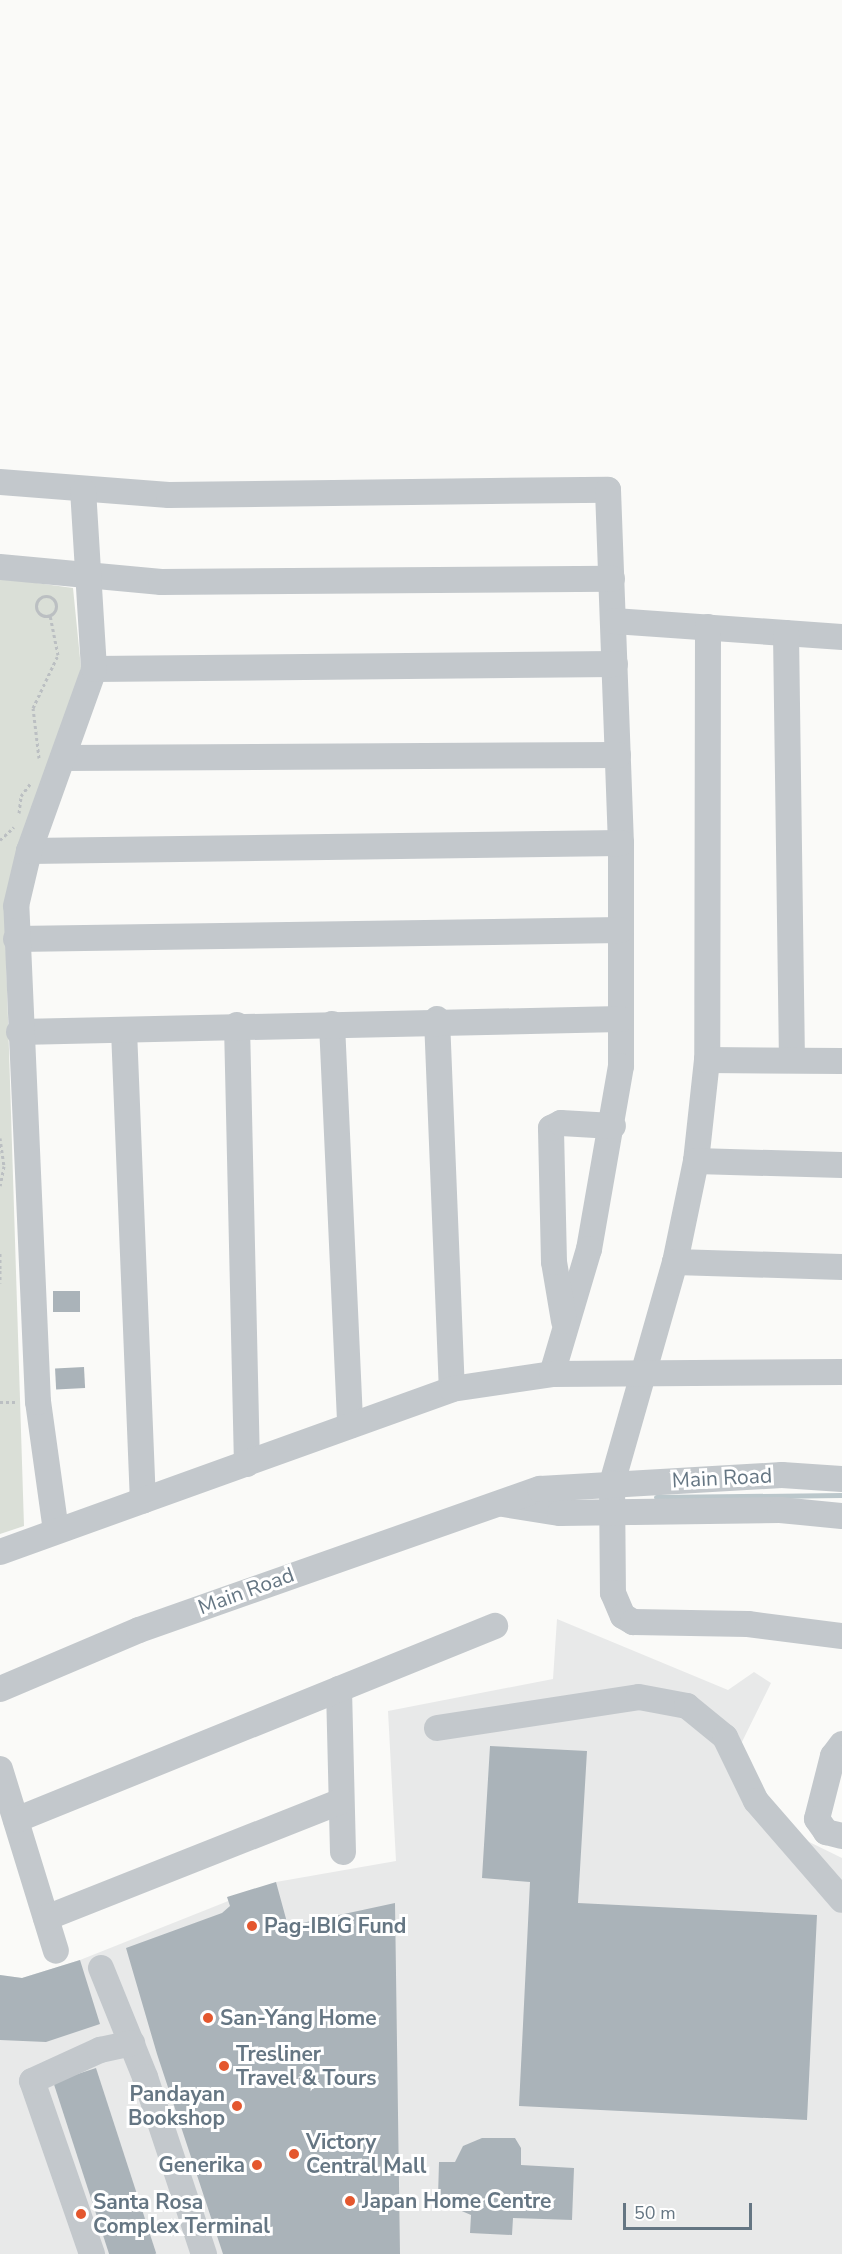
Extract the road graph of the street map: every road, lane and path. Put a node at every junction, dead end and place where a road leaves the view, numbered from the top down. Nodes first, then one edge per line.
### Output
1 (0, 482) edge
2 (83, 491) junction
3 (0, 567) edge
4 (86, 574) junction
5 (612, 579) junction
6 (50, 615) junction
7 (614, 621) junction
8 (708, 627) junction
9 (786, 633) junction
10 (842, 637) edge
11 (615, 664) junction
12 (94, 669) junction
13 (618, 755) junction
14 (63, 758) junction
15 (38, 767) dead end
16 (36, 774) dead end
17 (0, 840) edge
18 (621, 843) junction
19 (28, 850) junction
20 (621, 930) junction
21 (16, 939) junction
22 (437, 1019) junction
23 (621, 1019) junction
24 (332, 1024) junction
25 (237, 1025) junction
26 (124, 1030) junction
27 (19, 1032) junction
28 (792, 1059) junction
29 (707, 1060) junction
30 (842, 1061) edge
31 (613, 1126) junction
32 (0, 1138) edge
33 (696, 1161) junction
34 (842, 1165) edge
35 (0, 1186) edge
36 (0, 1253) edge
37 (675, 1263) junction
38 (842, 1267) edge
39 (0, 1283) edge
40 (565, 1325) junction
41 (643, 1371) junction
42 (842, 1372) edge
43 (552, 1374) junction
44 (452, 1389) junction
45 (350, 1426) junction
46 (247, 1464) junction
47 (842, 1479) edge
48 (612, 1483) junction
49 (143, 1501) junction
50 (497, 1503) junction
51 (612, 1513) junction
52 (842, 1516) edge
53 (56, 1531) junction
54 (0, 1552) edge
55 (495, 1626) dead end
56 (842, 1635) edge
57 (0, 1689) edge
58 (339, 1689) junction
59 (437, 1728) dead end
60 (842, 1744) edge
61 (0, 1769) edge
62 (342, 1801) junction
63 (16, 1821) junction
64 (842, 1836) edge
65 (343, 1852) dead end
66 (842, 1900) edge
67 (46, 1918) junction
68 (56, 1952) dead end
69 (101, 1968) dead end
70 (132, 2043) junction
71 (92, 2254) edge
72 (204, 2254) edge

1 - 2 street
2 - 4 street
2 - 5 street
3 - 4 street
4 - 5 street
4 - 12 street
5 - 7 street
6 - 6 path
6 - 15 path
7 - 8 street
7 - 11 street
8 - 9 street
8 - 29 street
9 - 10 street
9 - 28 street
11 - 12 street
11 - 13 street
12 - 14 street
13 - 14 street
13 - 18 street
14 - 19 street
16 - 17 path
18 - 19 street
18 - 20 street
19 - 21 street
20 - 21 street
20 - 23 street
21 - 27 street
22 - 23 street
22 - 24 street
22 - 44 street
23 - 31 street
24 - 25 street
24 - 45 street
25 - 26 street
25 - 46 street
26 - 27 street
26 - 49 street
27 - 53 street
28 - 29 street
28 - 30 street
29 - 33 street
31 - 40 street
31 - 40 street
32 - 35 path
33 - 34 street
33 - 37 street
36 - 39 path
37 - 38 street
37 - 41 street
40 - 43 street
41 - 42 street
41 - 43 street
41 - 48 street
43 - 44 street
44 - 45 street
45 - 46 street
46 - 49 street
47 - 48 street, Main Road
48 - 50 street, Main Road
48 - 51 street
49 - 53 street
50 - 51 street, Main Road
50 - 57 street, Main Road
51 - 52 street, Main Road
51 - 56 street
53 - 54 street
55 - 58 street
58 - 62 street
58 - 63 street
59 - 66 street
60 - 64 street
61 - 63 street
62 - 65 street
62 - 67 street
63 - 67 street
67 - 68 street
69 - 70 street
70 - 71 street
70 - 72 street

